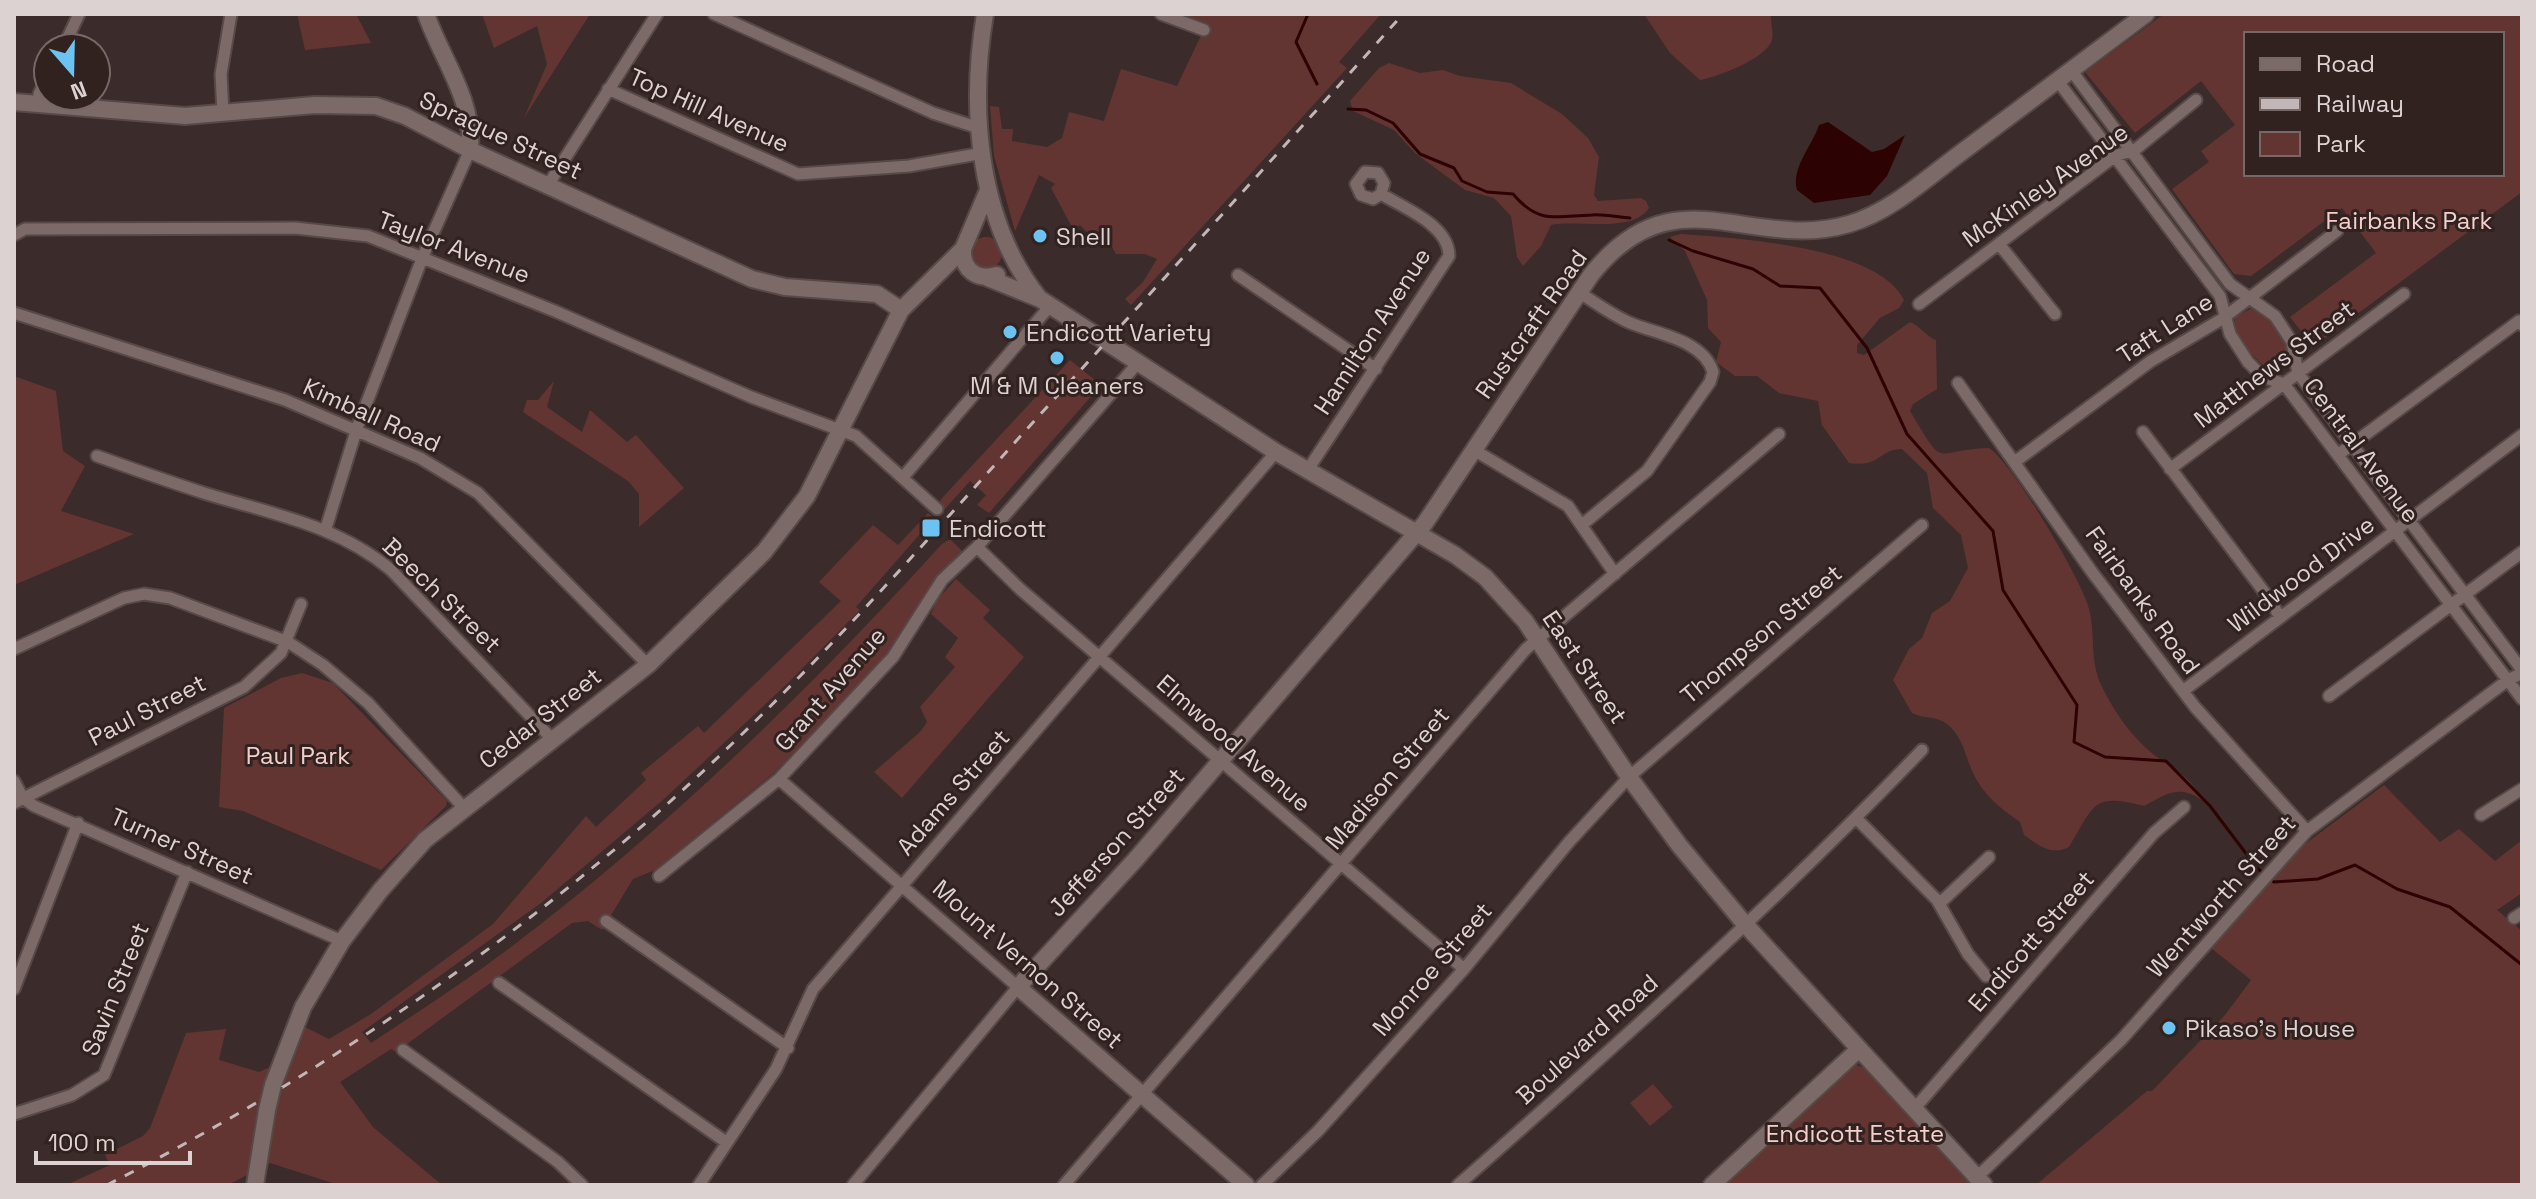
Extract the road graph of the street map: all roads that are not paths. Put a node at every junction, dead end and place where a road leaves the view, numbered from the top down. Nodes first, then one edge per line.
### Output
1 (231, 14) edge
2 (426, 14) edge
3 (657, 14) edge
4 (714, 14) edge
5 (985, 14) edge
6 (1161, 14) edge
7 (2146, 14) edge
8 (1204, 30) dead end
9 (2064, 75) junction
10 (608, 89) junction
11 (2196, 100) dead end
12 (110, 112) edge
13 (223, 113) junction
14 (979, 128) junction
15 (470, 150) junction
16 (2130, 151) junction
17 (983, 153) junction
18 (2115, 156) junction
19 (548, 185) junction
20 (988, 190) junction
21 (1381, 194) dead end
22 (14, 222) edge
23 (2337, 231) dead end
24 (19, 232) edge
25 (1005, 237) junction
26 (967, 242) junction
27 (1999, 244) junction
28 (1011, 255) junction
29 (423, 256) junction
30 (1238, 275) dead end
31 (980, 276) junction
32 (934, 279) junction
33 (1579, 292) junction
34 (2404, 294) dead end
35 (2250, 298) junction
36 (1045, 303) junction
37 (1919, 304) dead end
38 (901, 310) junction
39 (14, 313) edge
40 (2055, 314) dead end
41 (2226, 316) junction
42 (2520, 323) edge
43 (1137, 364) junction
44 (1376, 369) junction
45 (2298, 373) junction
46 (1958, 383) dead end
47 (2284, 384) junction
48 (357, 428) junction
49 (843, 430) junction
50 (2143, 432) dead end
51 (1779, 434) dead end
52 (2522, 435) edge
53 (2352, 445) junction
54 (1474, 450) junction
55 (1276, 452) junction
56 (2339, 454) junction
57 (97, 456) dead end
58 (2016, 461) junction
59 (2170, 469) junction
60 (1307, 471) junction
61 (904, 476) junction
62 (937, 509) dead end
63 (2409, 520) junction
64 (1583, 524) junction
65 (1922, 525) dead end
66 (326, 528) junction
67 (2395, 530) junction
68 (1416, 533) junction
69 (977, 547) junction
70 (2522, 552) edge
71 (1615, 574) junction
72 (2465, 595) junction
73 (2450, 602) junction
74 (301, 604) dead end
75 (2280, 617) junction
76 (1537, 639) junction
77 (288, 642) junction
78 (14, 649) edge
79 (1099, 655) junction
80 (648, 665) junction
81 (2522, 671) edge
82 (2508, 680) junction
83 (2183, 691) junction
84 (2329, 696) dead end
85 (2522, 699) edge
86 (552, 739) junction
87 (1922, 750) dead end
88 (1221, 759) junction
89 (1629, 777) junction
90 (779, 779) junction
91 (14, 781) edge
92 (2522, 789) edge
93 (18, 800) edge
94 (2184, 807) dead end
95 (464, 808) junction
96 (2481, 815) dead end
97 (1857, 819) junction
98 (78, 823) junction
99 (2307, 831) junction
100 (1989, 857) dead end
101 (1342, 865) junction
102 (187, 872) junction
103 (659, 876) dead end
104 (901, 885) junction
105 (1940, 903) junction
106 (606, 921) dead end
107 (1744, 923) junction
108 (342, 941) junction
109 (19, 962) edge
110 (1464, 969) junction
111 (1986, 976) dead end
112 (499, 983) dead end
113 (1018, 987) junction
114 (14, 989) edge
115 (788, 1048) junction
116 (403, 1050) dead end
117 (1858, 1050) junction
118 (1142, 1094) junction
119 (1915, 1108) junction
120 (14, 1114) edge
121 (726, 1142) junction
122 (1980, 1181) edge
123 (255, 1185) edge
124 (582, 1185) edge
125 (699, 1185) edge
126 (853, 1185) edge
127 (1064, 1185) edge
128 (1246, 1185) edge
129 (1262, 1185) edge
130 (1458, 1185) edge
131 (1712, 1185) edge

1 - 13 street
2 - 15 main road
3 - 10 street
4 - 14 street
5 - 14 main road
6 - 8 street
7 - 9 main road, Rustcraft Road
9 - 16 street, Central Avenue
9 - 18 street, Central Avenue
9 - 33 main road, Rustcraft Road
10 - 17 street, Top Hill Avenue
10 - 19 street
11 - 16 street, McKinley Avenue
12 - 13 main road, Sprague Street
13 - 15 main road, Sprague Street
14 - 17 main road
15 - 19 main road, Sprague Street
15 - 29 street
16 - 18 street, McKinley Avenue
16 - 35 street, Central Avenue
17 - 20 main road
18 - 27 street, McKinley Avenue
18 - 41 street, Central Avenue
19 - 38 main road, Sprague Street
20 - 25 main road
20 - 26 main road
21 - 44 street, Hamilton Avenue
22 - 24 street, Taylor Avenue
23 - 35 street, Taft Lane
24 - 29 street, Taylor Avenue
25 - 26 main road
25 - 28 main road
26 - 31 main road
26 - 32 main road
27 - 37 street, McKinley Avenue
27 - 40 street
28 - 31 main road
28 - 36 main road, East Street
29 - 48 street
29 - 49 street, Taylor Avenue
30 - 44 street
31 - 32 main road
31 - 36 main road, East Street
32 - 38 main road
33 - 54 main road, Rustcraft Road
33 - 64 street
34 - 45 street, Matthews Street
35 - 41 street, Taft Lane
35 - 45 street, Central Avenue
36 - 43 main road, East Street
36 - 61 street
38 - 49 main road, Cedar Street
39 - 48 street, Kimball Road
41 - 47 street, Central Avenue
41 - 58 street, Taft Lane
42 - 53 street
43 - 55 main road, East Street
43 - 69 street, Grant Avenue
44 - 60 street, Hamilton Avenue
45 - 47 street, Matthews Street
45 - 53 street, Central Avenue
46 - 58 street, Fairbanks Road
47 - 56 street, Central Avenue
47 - 59 street, Matthews Street
48 - 66 street
48 - 80 street, Kimball Road
49 - 61 street, Taylor Avenue
49 - 80 main road, Cedar Street
50 - 59 street
51 - 71 street, Madison Street
52 - 63 street, Wildwood Drive
53 - 56 street
53 - 63 street, Central Avenue
54 - 64 street
54 - 68 main road, Rustcraft Road
55 - 60 main road, East Street
55 - 79 street, Adams Street
56 - 67 street, Central Avenue
57 - 66 street, Beech Street
58 - 83 street, Fairbanks Road
59 - 75 street
60 - 68 main road, East Street
61 - 62 street, Taylor Avenue
63 - 67 street, Wildwood Drive
63 - 72 street, Central Avenue
64 - 71 street
65 - 89 street, Thompson Street
66 - 86 street, Beech Street
67 - 73 street, Central Avenue
67 - 75 street, Wildwood Drive
68 - 76 main road, East Street
68 - 88 main road, Jefferson Street
69 - 79 street, Elmwood Avenue
69 - 90 street, Grant Avenue
70 - 72 street
71 - 76 street, Madison Street
72 - 73 street
72 - 81 street, Central Avenue
73 - 82 street, Central Avenue
73 - 84 street
74 - 77 street
75 - 83 street, Wildwood Drive
76 - 89 main road, East Street
76 - 101 street, Madison Street
77 - 78 street
77 - 93 street, Paul Street
77 - 95 street
79 - 88 street, Elmwood Avenue
79 - 104 street, Adams Street
80 - 86 main road, Cedar Street
81 - 82 street, Wentworth Street
82 - 85 street, Central Avenue
82 - 99 street, Wentworth Street
83 - 99 street, Fairbanks Road
86 - 95 main road, Cedar Street
87 - 97 street, Boulevard Road
88 - 101 street, Elmwood Avenue
88 - 113 main road, Jefferson Street
89 - 107 main road, East Street
89 - 110 street, Monroe Street
90 - 103 street, Grant Avenue
90 - 104 street, Mount Vernon Street
91 - 93 street
92 - 96 street
93 - 98 street, Turner Street
94 - 119 street, Endicott Street
95 - 108 main road, Cedar Street
97 - 105 street
97 - 107 street, Boulevard Road
98 - 102 street, Turner Street
98 - 109 street
99 - 122 street, Wentworth Street
100 - 105 street
101 - 110 street, Elmwood Avenue
101 - 118 street, Madison Street
102 - 108 street, Turner Street
102 - 120 street, Savin Street
104 - 113 street, Mount Vernon Street
104 - 115 street, Adams Street
105 - 111 street
106 - 115 street
107 - 117 main road, East Street
107 - 130 street, Boulevard Road
108 - 123 main road, Cedar Street, bridge
109 - 114 street
110 - 129 street, Monroe Street
112 - 121 street
113 - 118 main road, Mount Vernon Street
113 - 126 street, Jefferson Street
115 - 121 street, Adams Street
116 - 124 street
117 - 119 main road, East Street
117 - 131 main road
118 - 127 street, Madison Street
118 - 128 main road, Mount Vernon Street
119 - 122 main road, East Street
121 - 125 street, Adams Street

